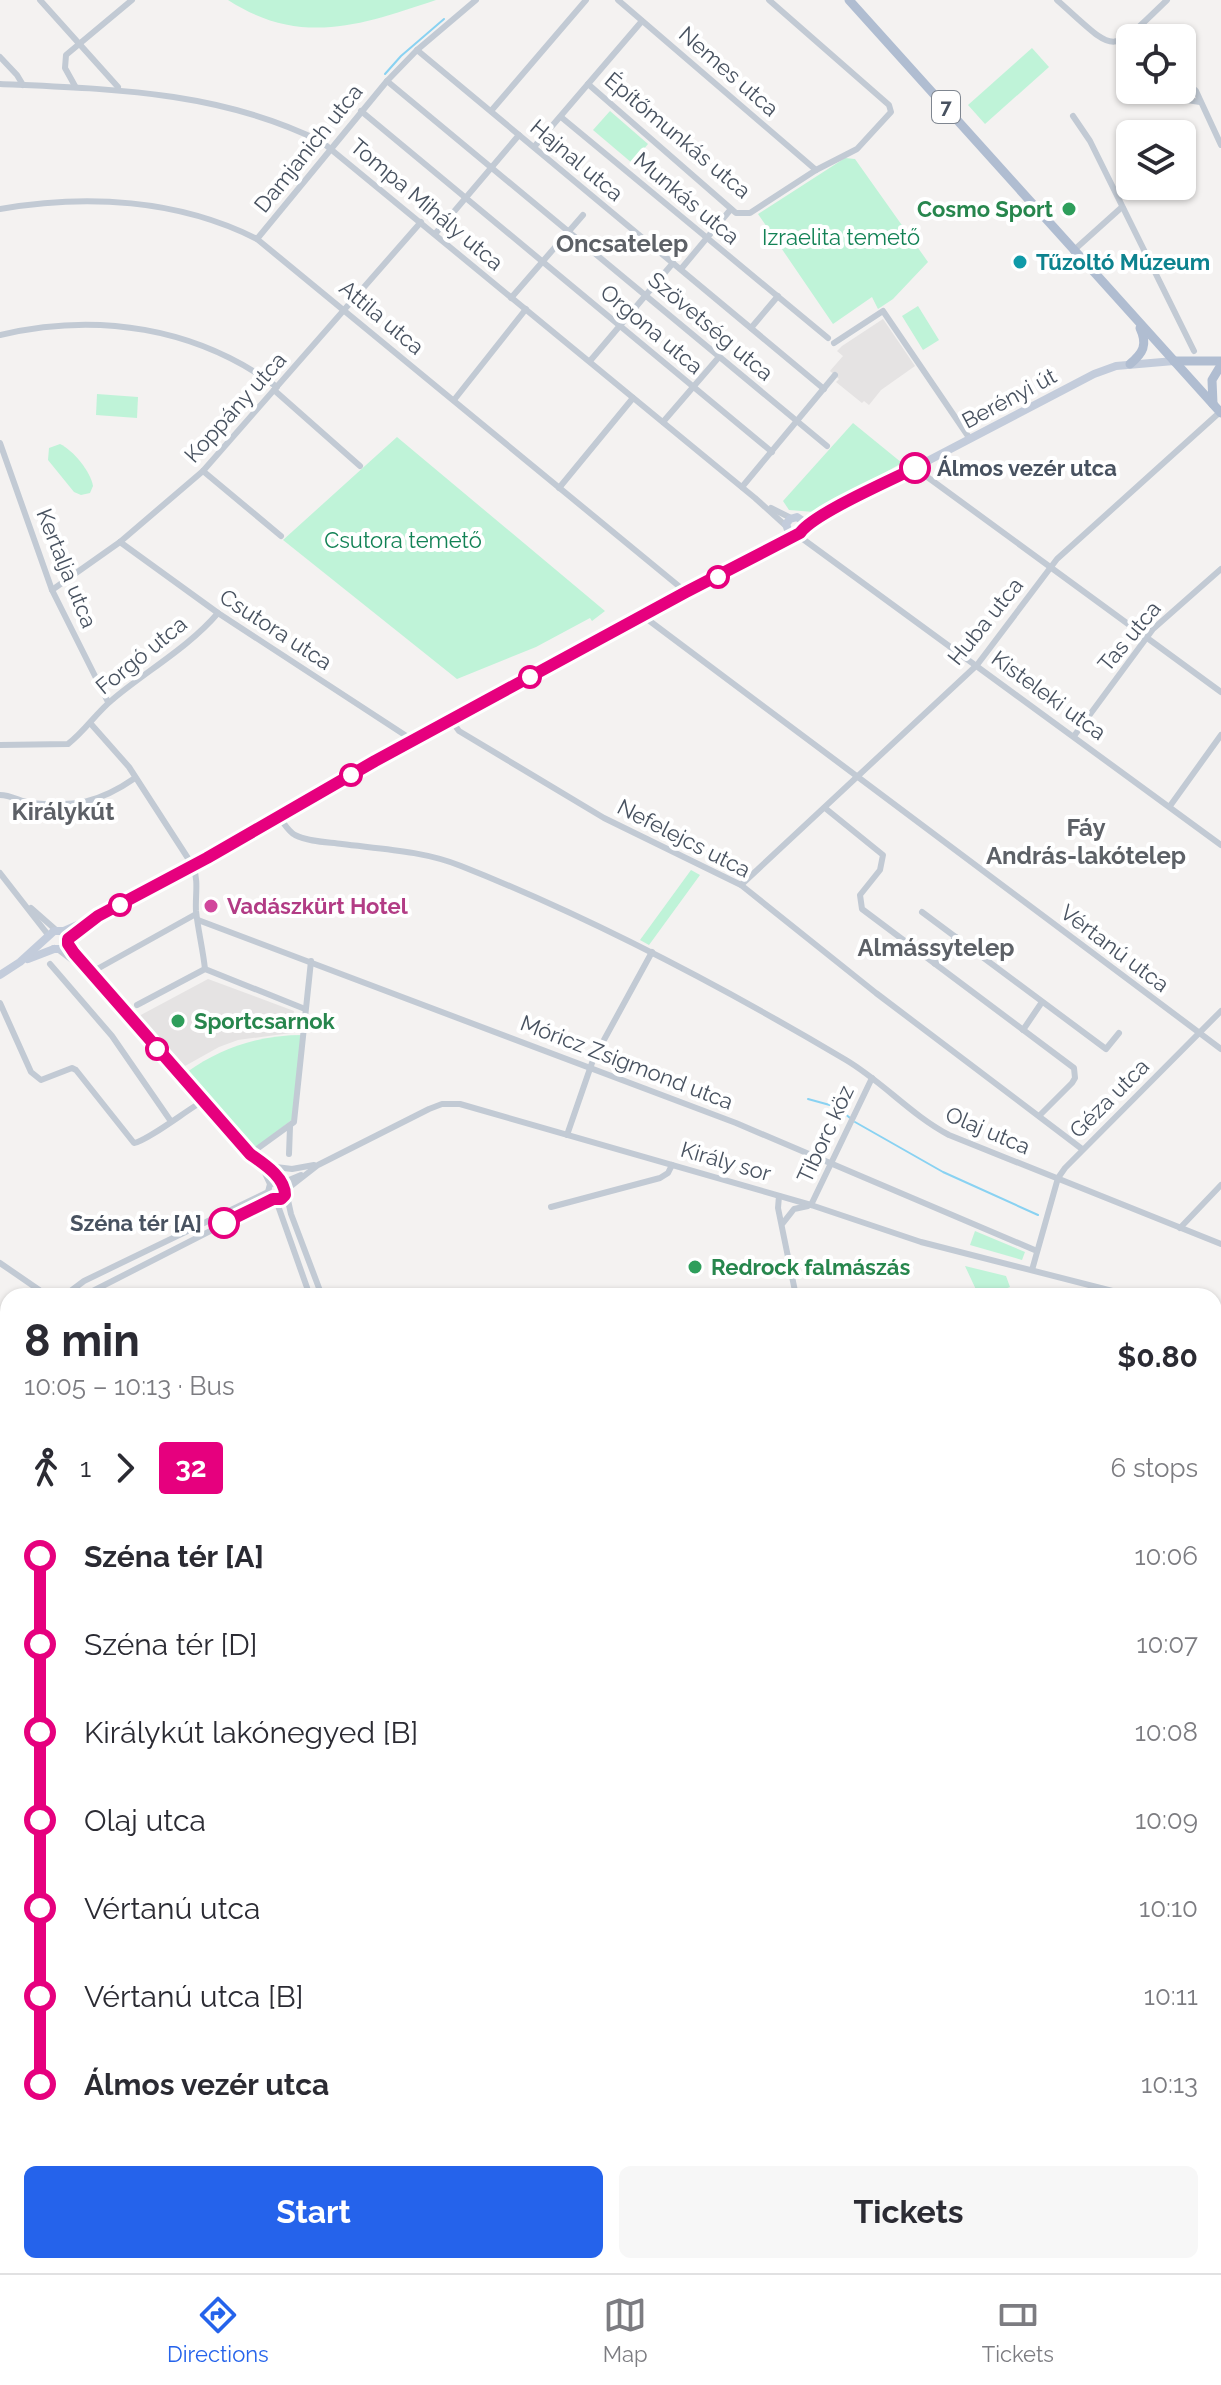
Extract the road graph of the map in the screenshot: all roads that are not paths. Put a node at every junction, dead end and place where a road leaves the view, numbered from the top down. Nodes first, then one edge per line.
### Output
1 (40, 0) edge
2 (132, 0) edge
3 (476, 0) edge
4 (586, 0) edge
5 (618, 0) edge
6 (769, 0) edge
7 (849, 0) edge
8 (1057, 0) edge
9 (1167, 0) edge
10 (642, 21) junction
11 (79, 44) junction
12 (417, 50) junction
13 (0, 57) edge
14 (387, 81) junction
15 (0, 84) edge
16 (588, 84) junction
17 (23, 85) junction
18 (75, 86) junction
19 (119, 89) junction
20 (1196, 91) edge
21 (1196, 101) edge
22 (1200, 102) junction
23 (361, 111) junction
24 (491, 111) junction
25 (1073, 116) dead end
26 (561, 117) junction
27 (519, 135) junction
28 (1221, 145) edge
29 (534, 147) junction
30 (332, 148) junction
31 (492, 167) junction
32 (816, 170) junction
33 (466, 198) junction
34 (1122, 207) junction
35 (0, 209) edge
36 (731, 209) junction
37 (583, 215) dead end
38 (421, 222) junction
39 (569, 231) junction
40 (435, 234) junction
41 (257, 239) junction
42 (707, 239) junction
43 (1073, 251) junction
44 (542, 262) junction
45 (673, 263) junction
46 (681, 269) junction
47 (646, 295) junction
48 (778, 296) junction
49 (511, 298) junction
50 (526, 309) junction
51 (345, 311) junction
52 (1136, 317) junction
53 (620, 326) junction
54 (751, 328) junction
55 (0, 335) edge
56 (1194, 351) dead end
57 (719, 357) junction
58 (590, 361) junction
59 (1174, 361) junction
60 (1221, 363) edge
61 (1130, 364) junction
62 (835, 375) dead end
63 (694, 387) junction
64 (276, 388) junction
65 (824, 389) junction
66 (633, 398) junction
67 (454, 400) junction
68 (1218, 410) edge
69 (797, 421) junction
70 (663, 422) junction
71 (970, 439) junction
72 (0, 443) edge
73 (827, 446) dead end
74 (772, 452) junction
75 (360, 466) dead end
76 (915, 468) junction
77 (203, 471) junction
78 (742, 487) junction
79 (559, 488) junction
80 (826, 514) junction
81 (791, 522) junction
82 (800, 531) junction
83 (281, 536) dead end
84 (120, 542) junction
85 (770, 547) junction
86 (1050, 568) junction
87 (1221, 569) edge
88 (52, 590) junction
89 (686, 592) junction
90 (218, 613) junction
91 (643, 616) junction
92 (1146, 636) junction
93 (977, 665) junction
94 (1221, 692) edge
95 (108, 702) junction
96 (451, 720) junction
97 (91, 724) junction
98 (1221, 735) edge
99 (1074, 736) junction
100 (414, 741) junction
101 (0, 745) edge
102 (857, 777) junction
103 (135, 778) junction
104 (0, 795) edge
105 (1170, 806) junction
106 (825, 808) junction
107 (279, 817) junction
108 (1221, 845) edge
109 (193, 866) junction
110 (0, 873) edge
111 (741, 885) junction
112 (922, 912) dead end
113 (197, 917) junction
114 (59, 937) junction
115 (956, 937) junction
116 (56, 949) junction
117 (652, 952) junction
118 (311, 961) junction
119 (20, 962) junction
120 (50, 964) dead end
121 (935, 964) junction
122 (205, 969) junction
123 (90, 973) junction
124 (0, 975) edge
125 (1042, 1002) junction
126 (0, 1003) edge
127 (137, 1005) dead end
128 (305, 1009) junction
129 (1221, 1011) edge
130 (1023, 1030) junction
131 (1119, 1033) dead end
132 (1199, 1033) junction
133 (1221, 1049) edge
134 (590, 1067) junction
135 (872, 1078) junction
136 (203, 1101) junction
137 (1039, 1116) junction
138 (170, 1120) junction
139 (290, 1127) junction
140 (567, 1135) junction
141 (1082, 1149) junction
142 (250, 1154) junction
143 (289, 1154) dead end
144 (831, 1164) junction
145 (318, 1165) junction
146 (672, 1165) junction
147 (268, 1166) junction
148 (1058, 1178) junction
149 (1221, 1185) edge
150 (269, 1188) junction
151 (284, 1189) junction
152 (779, 1196) junction
153 (275, 1199) junction
154 (811, 1205) junction
155 (551, 1207) dead end
156 (782, 1224) junction
157 (1180, 1228) junction
158 (1221, 1244) edge
159 (1037, 1251) junction
160 (0, 1263) edge
161 (1032, 1270) junction
162 (36, 1288) edge
163 (75, 1288) edge
164 (99, 1288) edge
165 (307, 1288) edge
166 (319, 1288) edge
167 (794, 1288) edge
168 (1101, 1288) edge

1 - 11 street
2 - 11 street
3 - 12 street, Damjanich utca
4 - 24 street
5 - 10 street, Nemes utca
6 - 32 street
7 - 43 main road, 7
8 - 9 street
10 - 16 street
10 - 32 street, Nemes utca
11 - 18 street
11 - 19 street
12 - 14 street, Damjanich utca
12 - 24 street, Hajnal utca
13 - 17 street
14 - 23 street, Damjanich utca
14 - 31 street, Szövetség utca
15 - 17 street, Tompa Mihály utca
16 - 26 street
16 - 36 street, Építőmunkás utca
17 - 18 street, Tompa Mihály utca
18 - 19 street, Tompa Mihály utca
19 - 30 street, Tompa Mihály utca
20 - 22 street
21 - 22 street
22 - 28 street
23 - 30 street, Damjanich utca
23 - 33 street, Orgona utca
24 - 27 street, Hajnal utca
25 - 34 street
26 - 29 street
26 - 42 street, Munkás utca
27 - 29 street, Hajnal utca
27 - 31 street
29 - 45 street, Hajnal utca
30 - 38 street, Tompa Mihály utca
30 - 41 street, Damjanich utca
31 - 33 street
31 - 39 street, Szövetség utca
32 - 36 street, Építőmunkás utca
33 - 40 street
33 - 44 street, Orgona utca
34 - 43 street
34 - 56 street
35 - 41 street, Attila utca
36 - 42 street
37 - 39 street
38 - 40 street, Tompa Mihály utca
38 - 51 street, Koppány utca
39 - 44 street
39 - 47 street, Szövetség utca
40 - 49 street, Tompa Mihály utca
41 - 51 street, Attila utca
42 - 46 street
42 - 48 street, Munkás utca
43 - 52 main road, 7
44 - 49 street
44 - 53 street, Orgona utca
45 - 46 street, Hajnal utca
45 - 47 street
46 - 54 street, Hajnal utca
47 - 53 street
47 - 57 street, Szövetség utca
48 - 54 street
48 - 71 street, Munkás utca
49 - 50 street, Tompa Mihály utca
50 - 58 street, Tompa Mihály utca
50 - 67 street
51 - 64 street, Koppány utca
51 - 67 street, Attila utca
52 - 59 main road, 7
52 - 61 main road
53 - 58 street
53 - 63 street, Orgona utca
54 - 65 street, Hajnal utca
55 - 64 street
57 - 63 street
57 - 69 street, Szövetség utca
58 - 66 street, Tompa Mihály utca
59 - 60 main road, Berényi út
59 - 61 main road, Berényi út
59 - 68 main road, 7
60 - 68 main road
61 - 71 main road, Berényi út
62 - 65 street
63 - 70 street
63 - 74 street, Orgona utca
64 - 75 street
64 - 77 street, Koppány utca
65 - 69 street
66 - 70 street, Tompa Mihály utca
66 - 79 street
67 - 79 street, Attila utca
68 - 86 street, Huba utca
69 - 73 street, Szövetség utca
69 - 74 street
70 - 78 street, Tompa Mihály utca
71 - 76 main road, Berényi út
72 - 88 street, Kertalja utca
74 - 78 street
76 - 80 main road, Berényi út
76 - 86 street
77 - 83 street
77 - 84 street, Koppány utca
78 - 81 street, Tompa Mihály utca
79 - 89 street, Attila utca
80 - 81 main road, Berényi út
80 - 82 main road, Berényi út
81 - 82 main road
81 - 82 main road
81 - 85 main road, Berényi út
82 - 85 main road, Berényi út
82 - 93 street, Kisteleki utca
84 - 88 street, Koppány utca
84 - 90 street, Csutora utca
85 - 89 main road, Berényi út
86 - 92 street
86 - 93 street, Huba utca
87 - 92 street, Tas utca
88 - 95 street, Kertalja utca
89 - 91 main road, Berényi út
90 - 95 street, Forgó utca
90 - 100 street, Csutora utca
91 - 96 main road, Berényi út
91 - 102 street, Vértanú utca
92 - 94 street
92 - 99 street, Tas utca
93 - 99 street, Kisteleki utca
93 - 102 street, Huba utca
95 - 97 street, Forgó utca
96 - 100 main road, Berényi út
96 - 111 street, Nefelejcs utca
97 - 101 street, Forgó utca
97 - 103 street
98 - 105 street
99 - 105 street, Kisteleki utca
100 - 107 main road, Berényi út
102 - 106 street, Huba utca
102 - 132 street, Vértanú utca
103 - 104 street
103 - 109 street
105 - 108 street, Kisteleki utca
106 - 111 street, Huba utca
106 - 121 street
107 - 109 main road, Berényi út
107 - 117 street, Olaj utca
109 - 113 street
109 - 114 main road, Berényi út
110 - 114 street
111 - 137 street, Nefelejcs utca
112 - 115 street
113 - 118 street, Móricz Zsigmond utca
113 - 122 street
113 - 123 street
114 - 116 main road, Berényi út
114 - 116 main road
114 - 119 main road
114 - 123 street
115 - 121 street
115 - 125 street
116 - 119 main road, Berényi út
116 - 123 street
117 - 134 street
117 - 135 street, Olaj utca
118 - 128 street
118 - 134 street, Móricz Zsigmond utca
119 - 124 main road
120 - 138 street
121 - 130 street
122 - 127 street
122 - 128 street
123 - 136 street
125 - 130 street
125 - 131 street
126 - 138 street
128 - 139 street
129 - 132 street, Géza utca
130 - 137 street
132 - 133 street, Vértanú utca
132 - 141 street, Géza utca
134 - 140 street
134 - 144 street, Móricz Zsigmond utca
135 - 144 street, Tiborc köz
135 - 148 street, Olaj utca
136 - 138 street
136 - 142 street
137 - 141 street, Nefelejcs utca
139 - 142 street
139 - 143 street
140 - 145 street, Király sor
140 - 146 street, Király sor
141 - 148 street, Géza utca
142 - 147 street
142 - 150 street
144 - 154 street, Tiborc köz
144 - 159 street, Móricz Zsigmond utca
145 - 147 street, Király sor
145 - 151 street, Király sor
146 - 152 street, Király sor
146 - 155 street
147 - 151 street
148 - 157 street, Olaj utca
148 - 159 street, Géza utca
149 - 157 street
150 - 151 street
150 - 153 street
150 - 163 street
151 - 153 street, Király sor
151 - 166 street
152 - 154 street, Király sor
152 - 156 street
153 - 164 street, Király sor
153 - 165 street
154 - 156 street
154 - 161 street, Király sor
156 - 167 street
157 - 158 street, Olaj utca
159 - 161 street, Géza utca
160 - 162 street
161 - 168 street, Király sor

